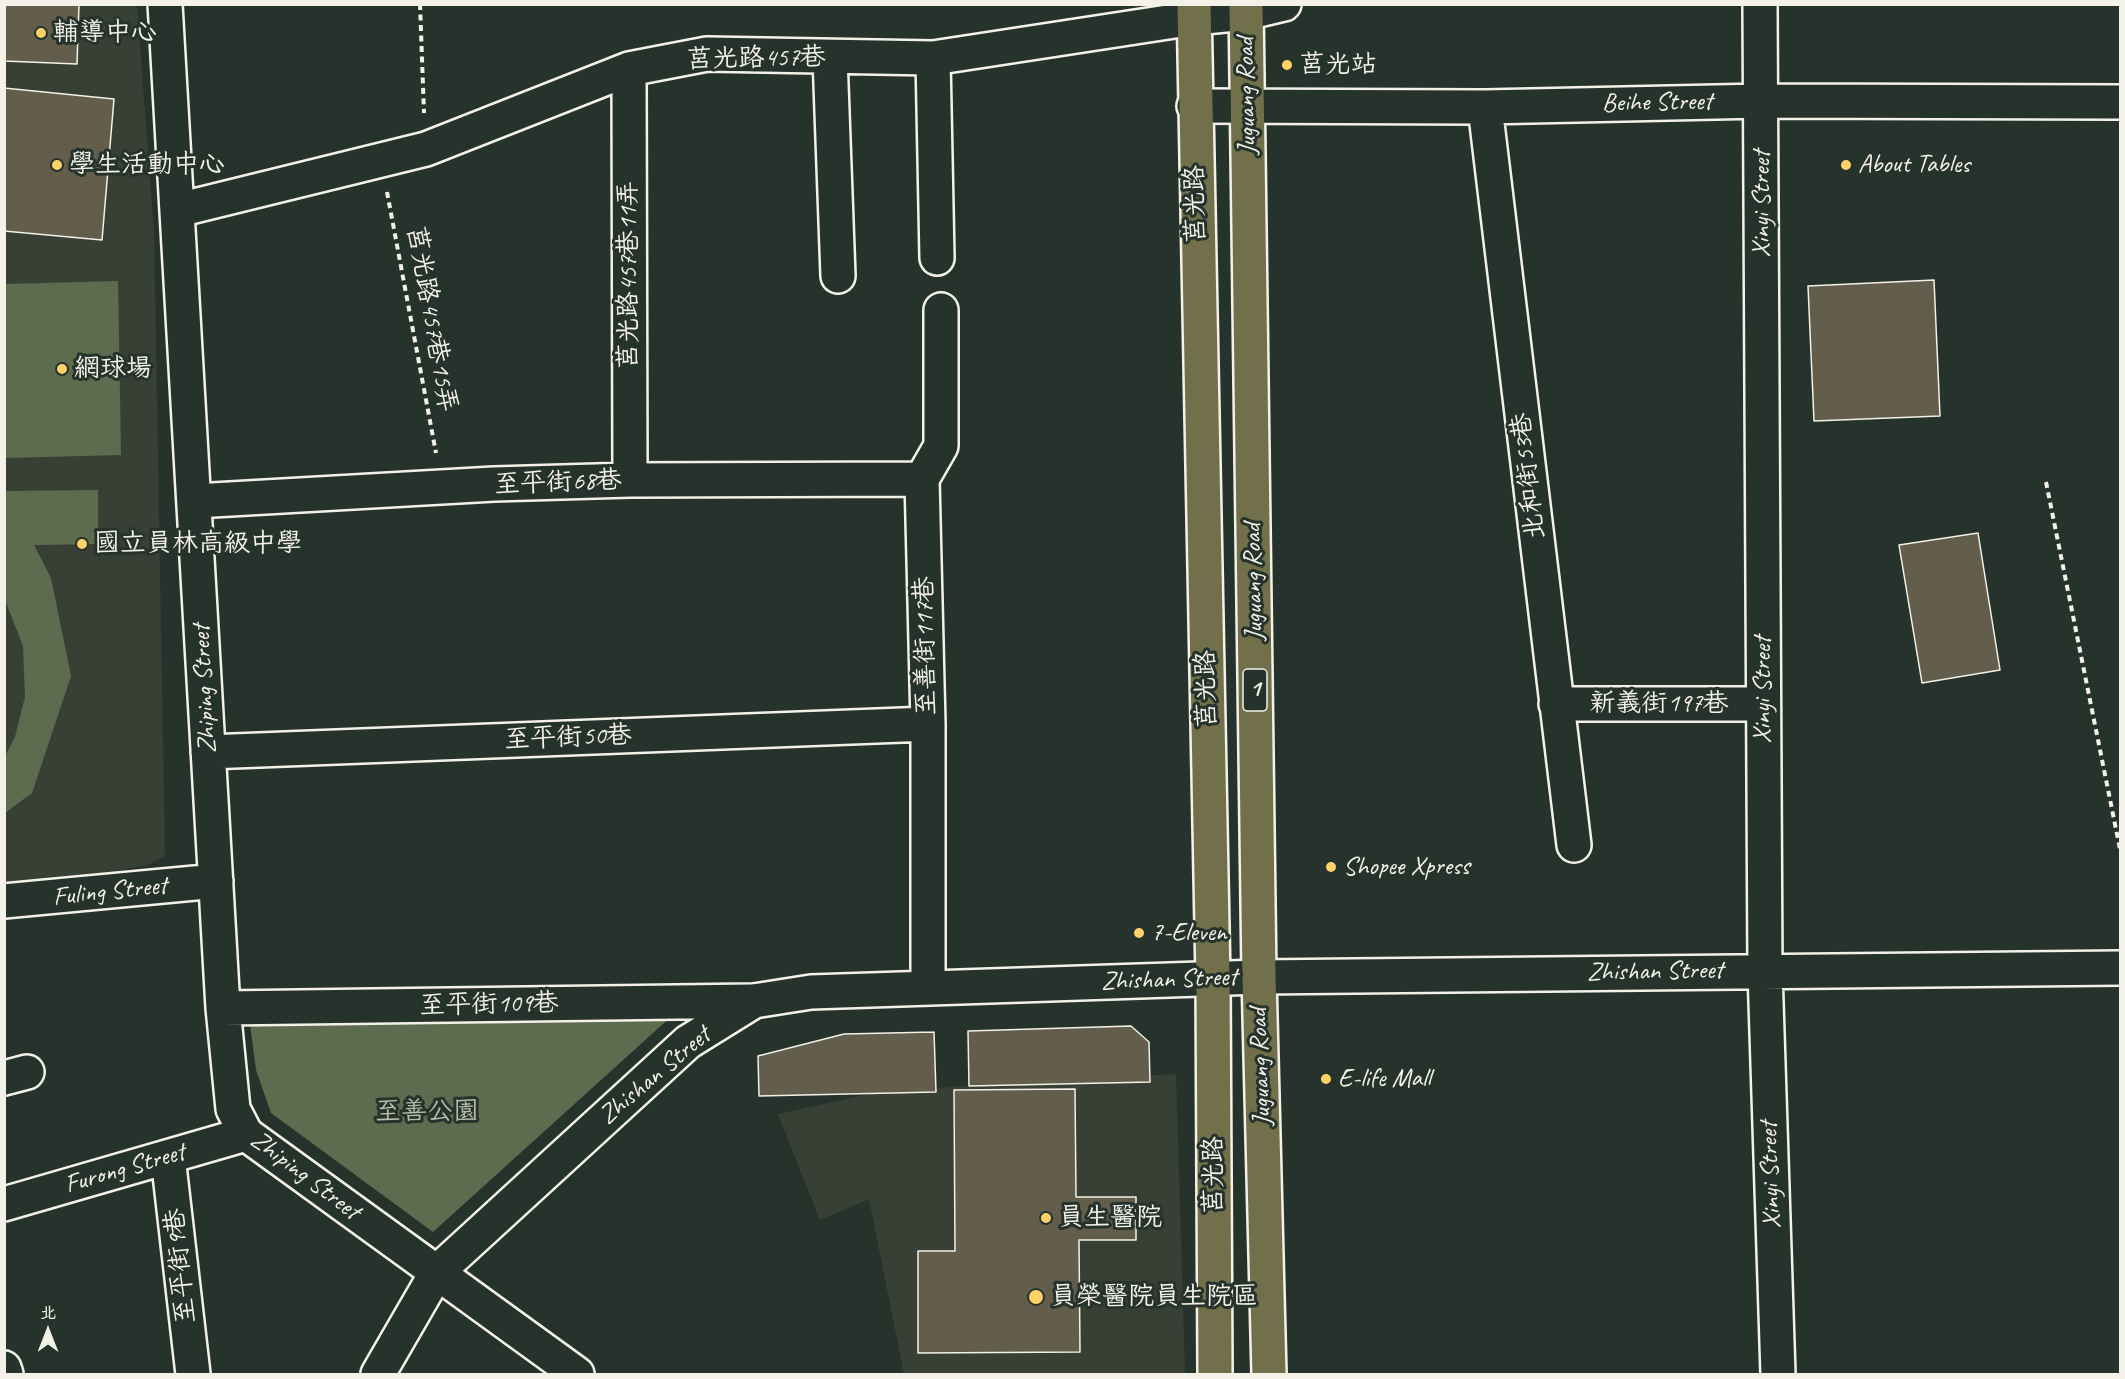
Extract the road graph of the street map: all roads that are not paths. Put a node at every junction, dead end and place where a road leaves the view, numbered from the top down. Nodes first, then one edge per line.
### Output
1 (165, 4) edge
2 (1284, 4) edge
3 (1760, 4) edge
4 (1246, 9) edge
5 (1194, 11) edge
6 (830, 57) junction
7 (933, 58) junction
8 (629, 69) junction
9 (1762, 101) junction
10 (2121, 102) edge
11 (1194, 106) junction
12 (1247, 107) junction
13 (1485, 107) junction
14 (178, 210) junction
15 (937, 258) dead end
16 (838, 276) dead end
17 (941, 310) dead end
18 (922, 479) junction
19 (630, 480) junction
20 (195, 501) junction
21 (1556, 704) junction
22 (1763, 704) junction
23 (928, 724) junction
24 (208, 752) junction
25 (1574, 845) dead end
26 (216, 881) junction
27 (4, 901) edge
28 (2121, 968) edge
29 (1765, 970) junction
30 (1259, 977) junction
31 (1213, 979) junction
32 (928, 987) junction
33 (754, 1001) junction
34 (224, 1008) junction
35 (246, 1134) junction
36 (168, 1157) junction
37 (4, 1204) edge
38 (437, 1272) junction
39 (4, 1368) edge
40 (6, 1374) edge
41 (193, 1374) edge
42 (378, 1374) edge
43 (578, 1374) edge
44 (1215, 1374) edge
45 (1269, 1374) edge
46 (1778, 1374) edge

1 - 14 street, Zhiping Street
2 - 4 street, 莒光路457巷
3 - 9 street, Xinyi Street
4 - 5 street, 莒光路457巷
4 - 12 main road, Juguang Road / 1
5 - 7 street, 莒光路457巷
5 - 11 main road, 莒光路 / 1
6 - 7 street, 莒光路457巷
6 - 8 street, 莒光路457巷
6 - 16 street
7 - 15 street
8 - 14 street, 莒光路457巷
8 - 19 street, 莒光路457巷11弄
9 - 10 street, Beihe Street
9 - 13 street, Beihe Street
9 - 22 street, Xinyi Street
11 - 12 street, Beihe Street
11 - 31 main road, 莒光路 / 1
12 - 13 street, Beihe Street
12 - 30 main road, Juguang Road / 1
13 - 21 street, 北和街53巷
14 - 20 street, Zhiping Street
17 - 18 street
18 - 19 street, 至平街68巷
18 - 23 street, 至善街117巷
19 - 20 street, 至平街68巷
20 - 24 street, Zhiping Street
21 - 22 street, 新義街197巷
21 - 25 street, 北和街53巷
22 - 29 street, Xinyi Street
23 - 24 street, 至平街50巷
23 - 32 street, 至善街117巷
24 - 26 street, Zhiping Street
26 - 27 street, Fuling Street
26 - 34 street, Zhiping Street
28 - 29 street, Zhishan Street
29 - 30 street, Zhishan Street
29 - 46 street, Xinyi Street
30 - 31 street, Zhishan Street
30 - 45 main road, Juguang Road / 1
31 - 32 street, Zhishan Street
31 - 44 main road, 莒光路 / 1
32 - 33 street, Zhishan Street
33 - 34 street, 至平街109巷
33 - 38 street, Zhishan Street
34 - 35 street, Zhiping Street
35 - 36 street, Furong Street
35 - 38 street, Zhiping Street
36 - 37 street, Furong Street
36 - 41 street, 至平街9巷
38 - 42 street, Zhishan Street
38 - 43 street, Zhiping Street
39 - 40 street

